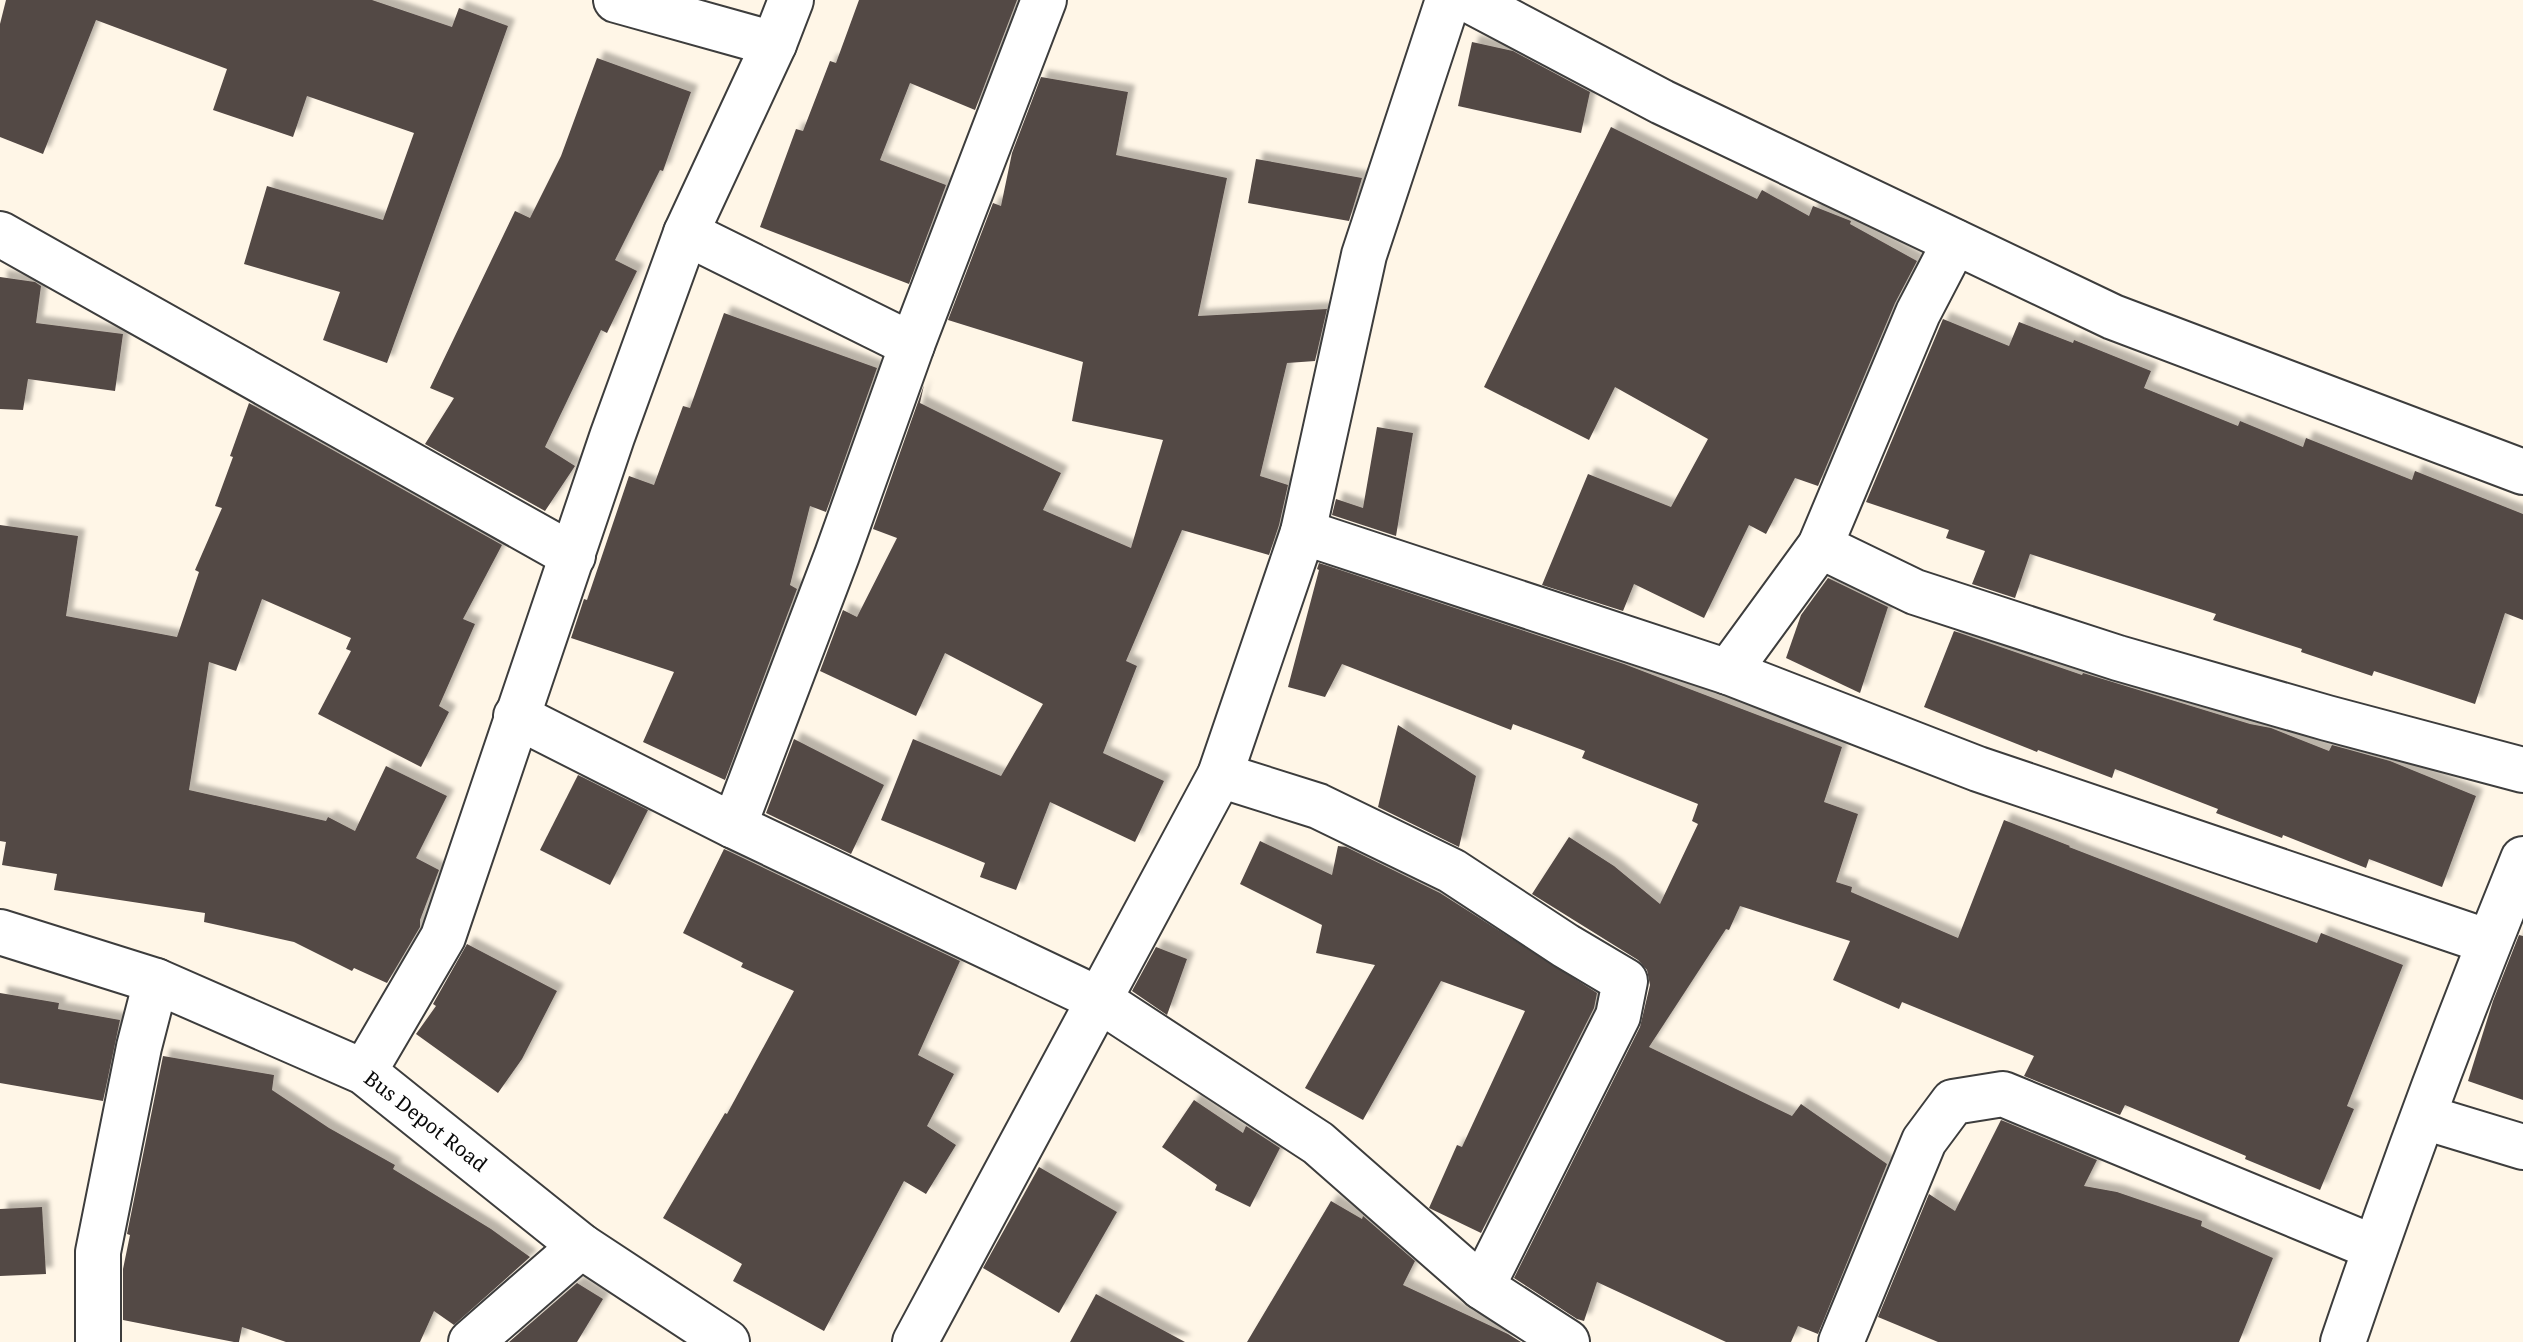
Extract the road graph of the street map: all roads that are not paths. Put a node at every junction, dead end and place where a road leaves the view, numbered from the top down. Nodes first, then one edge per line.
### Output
1 (616, 0) edge
2 (791, 0) edge
3 (1044, 0) edge
4 (1448, 0) edge
5 (1469, 0) edge
6 (774, 44) junction
7 (686, 233) junction
8 (0, 234) edge
9 (1955, 242) junction
10 (912, 345) junction
11 (2523, 472) edge
12 (1303, 532) junction
13 (1820, 546) junction
14 (573, 556) junction
15 (1728, 672) junction
16 (516, 716) junction
17 (2523, 770) edge
18 (1220, 775) junction
19 (734, 826) junction
20 (2523, 859) edge
21 (0, 932) edge
22 (2489, 942) junction
23 (156, 981) junction
24 (1098, 999) junction
25 (364, 1072) junction
26 (2424, 1117) junction
27 (2523, 1147) edge
28 (581, 1246) junction
29 (2375, 1248) junction
30 (1482, 1287) junction
31 (98, 1342) edge
32 (471, 1342) edge
33 (727, 1342) edge
34 (915, 1342) edge
35 (1567, 1342) edge
36 (1841, 1342) edge
37 (2343, 1342) edge

1 - 6 street
2 - 6 street
3 - 10 street
4 - 12 street
5 - 9 street
6 - 7 street
7 - 10 street
7 - 14 street
8 - 14 street
9 - 11 street
9 - 13 street
10 - 19 street
12 - 15 street
12 - 18 street
13 - 15 street
13 - 17 street
14 - 16 street
15 - 22 street
16 - 19 street
16 - 25 street
18 - 24 street
18 - 30 street
19 - 24 street
20 - 22 street
21 - 23 street, Bus Depot Road
22 - 26 street
23 - 25 street, Bus Depot Road
23 - 31 street
24 - 30 street
24 - 34 street
25 - 28 street, Bus Depot Road
26 - 27 street
26 - 29 street
28 - 32 street
28 - 33 street, Bus Depot Road
29 - 36 street
29 - 37 street
30 - 35 street

